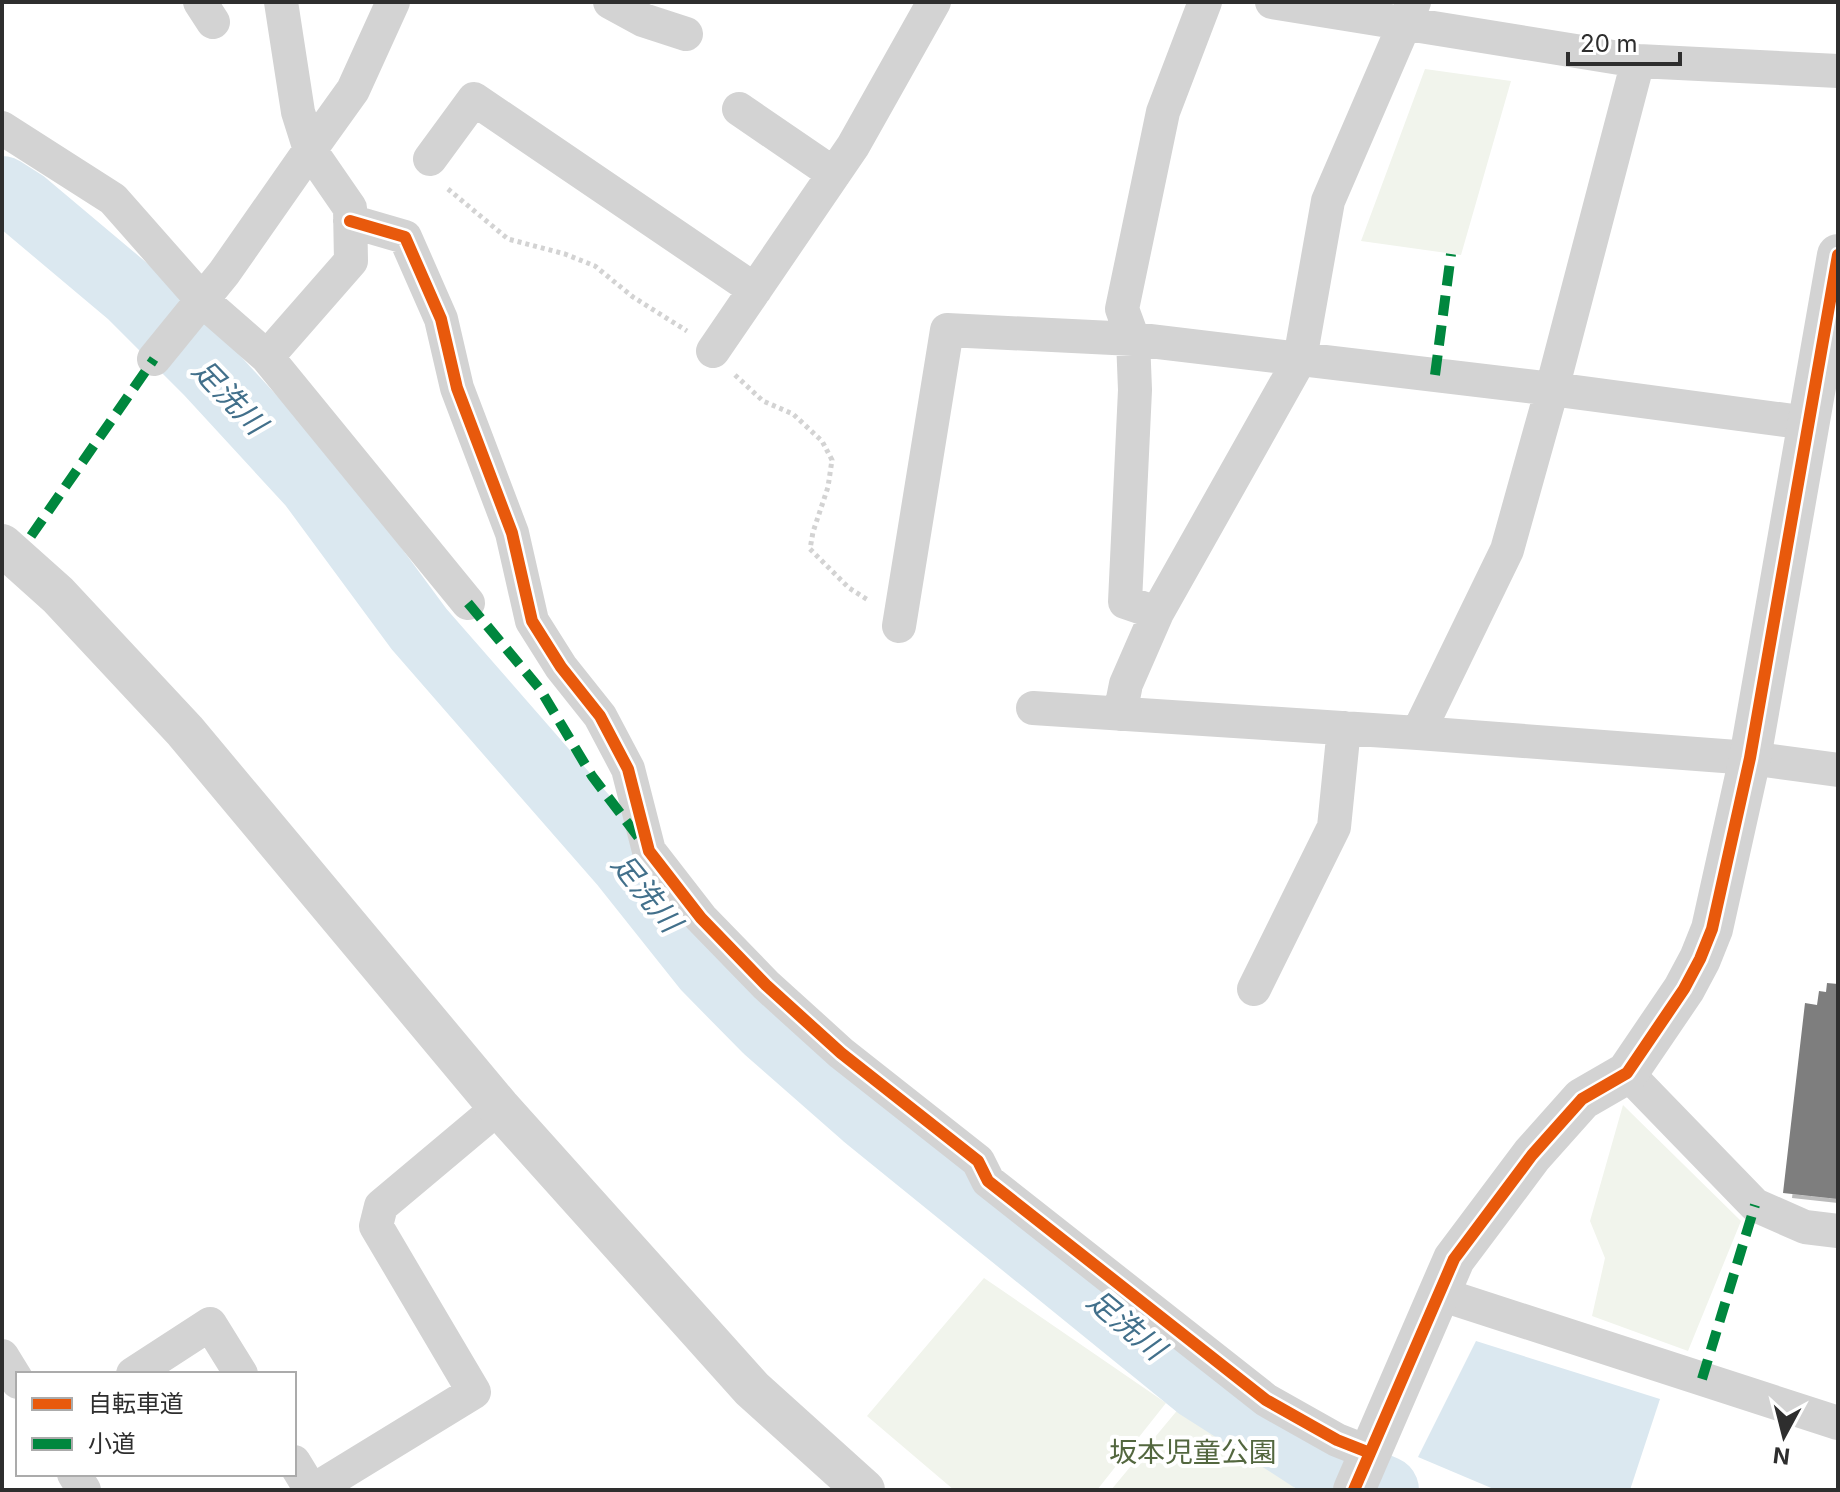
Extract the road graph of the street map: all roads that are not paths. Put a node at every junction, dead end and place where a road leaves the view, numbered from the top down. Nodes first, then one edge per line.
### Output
1 (281, 2) edge
2 (393, 2) edge
3 (610, 2) edge
4 (934, 2) edge
5 (1205, 2) edge
6 (1272, 2) edge
7 (1409, 13) edge
8 (686, 34) dead end
9 (1638, 61) junction
10 (1838, 71) edge
11 (739, 109) dead end
12 (2, 128) edge
13 (310, 150) junction
14 (430, 159) dead end
15 (834, 174) junction
16 (350, 221) junction
17 (1838, 255) edge
18 (755, 290) junction
19 (197, 307) junction
20 (1133, 339) junction
21 (713, 351) dead end
22 (267, 357) junction
23 (154, 359) dead end
24 (1300, 359) junction
25 (1552, 389) junction
26 (1808, 423) junction
27 (2, 545) edge
28 (468, 603) dead end
29 (1157, 613) junction
30 (899, 626) dead end
31 (1033, 708) dead end
32 (1120, 714) junction
33 (1344, 728) junction
34 (1418, 733) junction
35 (1750, 758) junction
36 (1838, 770) edge
37 (1254, 989) dead end
38 (1627, 1073) junction
39 (499, 1107) junction
40 (1838, 1231) edge
41 (1437, 1293) junction
42 (2, 1356) edge
43 (136, 1372) edge
44 (240, 1372) edge
45 (16, 1379) edge
46 (1838, 1423) edge
47 (296, 1465) edge
48 (1364, 1469) edge
49 (850, 1486) edge
50 (312, 1490) edge

1 - 13 street
2 - 13 street
3 - 8 street
4 - 15 street
5 - 20 street
6 - 7 street
7 - 9 street
7 - 24 street
9 - 10 street
9 - 25 street
11 - 15 street
12 - 19 street
13 - 16 street
13 - 19 street
14 - 18 street
15 - 18 street
16 - 22 street
16 - 48 street
17 - 26 street
18 - 21 street
19 - 22 street
19 - 23 street
20 - 24 street
20 - 29 street
20 - 30 street
22 - 28 street
24 - 25 street
24 - 29 street
25 - 26 street
25 - 34 street
26 - 35 street
27 - 39 street
29 - 32 street
31 - 32 street
32 - 33 street
33 - 34 street
33 - 37 street
34 - 35 street
35 - 36 street
35 - 38 street
38 - 40 street
38 - 41 street
39 - 49 street
39 - 50 street
41 - 46 street
41 - 48 street
42 - 45 street
43 - 44 street
47 - 50 street

